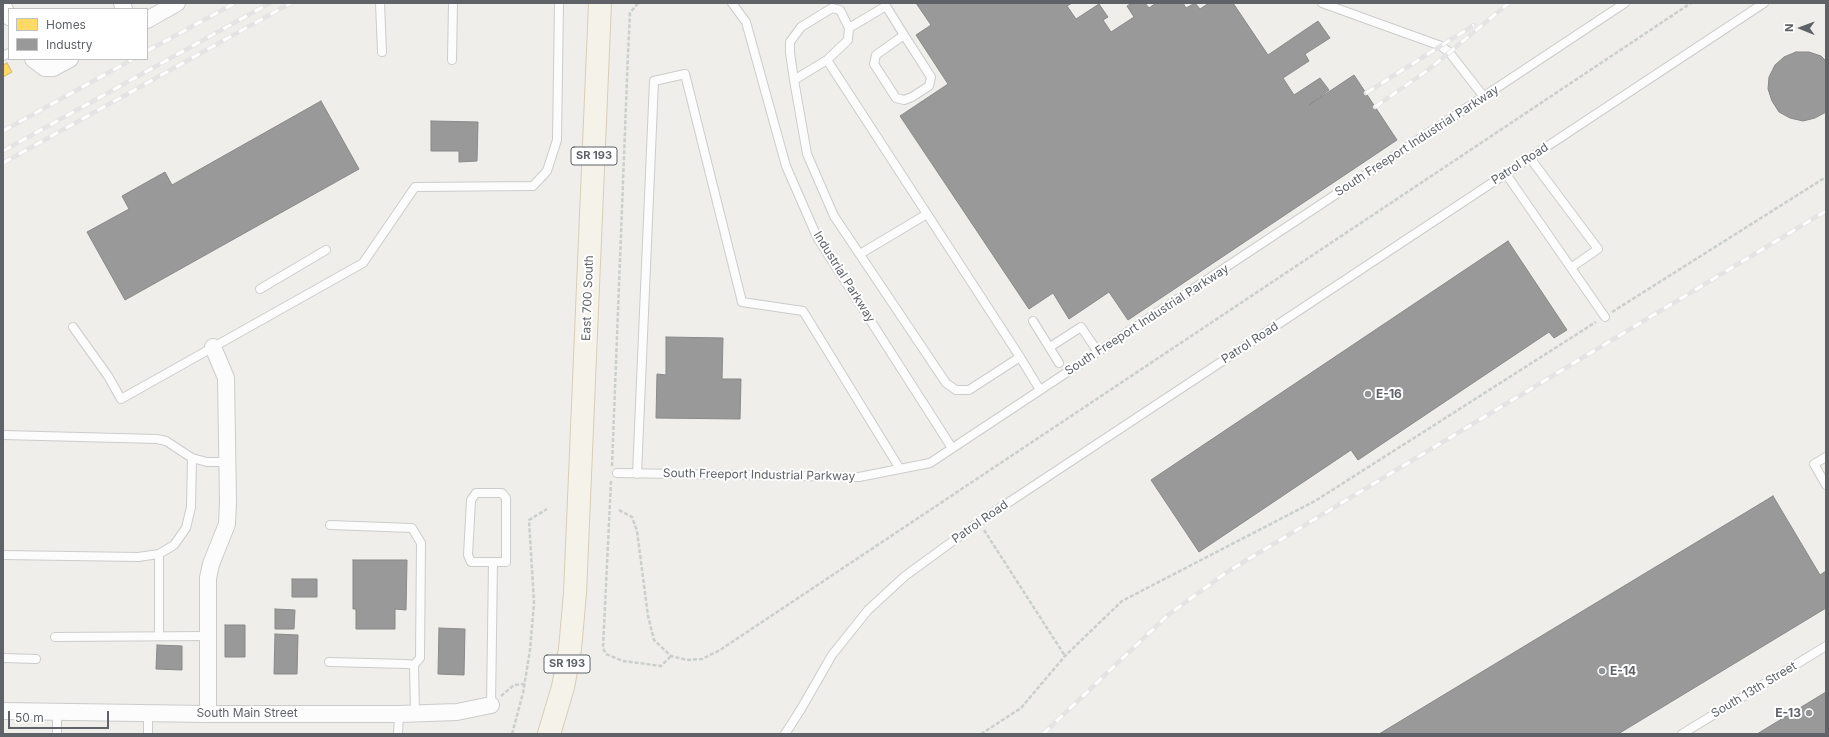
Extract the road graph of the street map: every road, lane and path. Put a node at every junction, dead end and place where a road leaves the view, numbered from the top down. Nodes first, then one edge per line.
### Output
1 (177, 3) edge
2 (380, 3) edge
3 (453, 3) edge
4 (559, 3) edge
5 (600, 3) edge
6 (638, 3) edge
7 (732, 3) edge
8 (1322, 3) edge
9 (1625, 3) edge
10 (1691, 3) edge
11 (1764, 3) edge
12 (886, 4) edge
13 (3, 6) edge
14 (8, 15) edge
15 (148, 19) edge
16 (849, 28) junction
17 (904, 34) junction
18 (382, 52) dead end
19 (34, 60) edge
20 (68, 60) edge
21 (452, 60) dead end
22 (827, 60) junction
23 (794, 80) junction
24 (1484, 97) junction
25 (1530, 158) junction
26 (1506, 174) junction
27 (1826, 177) edge
28 (927, 214) junction
29 (326, 250) dead end
30 (860, 254) junction
31 (1572, 267) junction
32 (260, 289) dead end
33 (1605, 317) junction
34 (1033, 321) dead end
35 (73, 327) dead end
36 (213, 347) junction
37 (1050, 347) junction
38 (1098, 352) junction
39 (1020, 357) junction
40 (1059, 363) dead end
41 (1040, 390) junction
42 (3, 436) edge
43 (952, 448) junction
44 (1826, 457) edge
45 (192, 458) junction
46 (227, 462) junction
47 (900, 469) junction
48 (613, 474) junction
49 (638, 474) junction
50 (1826, 484) edge
51 (547, 509) dead end
52 (619, 510) dead end
53 (979, 522) junction
54 (330, 525) dead end
55 (159, 554) junction
56 (3, 555) edge
57 (493, 562) junction
58 (159, 635) junction
59 (208, 636) junction
60 (55, 637) dead end
61 (1826, 646) edge
62 (671, 656) junction
63 (1065, 656) junction
64 (3, 658) edge
65 (36, 659) dead end
66 (329, 662) dead end
67 (414, 665) junction
68 (525, 684) junction
69 (491, 705) junction
70 (3, 711) edge
71 (57, 712) junction
72 (148, 713) junction
73 (407, 713) junction
74 (208, 714) junction
75 (57, 734) edge
76 (148, 734) edge
77 (398, 734) edge
78 (512, 734) edge
79 (549, 734) edge
80 (785, 734) edge
81 (981, 734) edge
82 (1682, 734) edge

1 - 15 street
2 - 18 lane
3 - 21 lane
4 - 36 lane
5 - 79 main road, East 700 South / SR 193
6 - 48 path
7 - 43 lane, Industrial Parkway
8 - 24 lane
9 - 24 lane, South Freeport Industrial Parkway
10 - 62 path
11 - 25 lane, Patrol Road
12 - 16 lane
12 - 17 lane
13 - 14 street
16 - 22 lane
16 - 23 lane
17 - 17 lane
19 - 20 street
22 - 23 lane
22 - 28 lane
23 - 30 lane
24 - 38 lane, South Freeport Industrial Parkway
25 - 26 lane, Patrol Road
25 - 31 lane
26 - 31 lane
26 - 53 lane, Patrol Road
27 - 33 path
28 - 30 lane
28 - 39 lane
29 - 32 lane
30 - 39 lane
31 - 33 lane
33 - 63 path
34 - 37 lane
35 - 36 lane
36 - 46 street
37 - 38 lane
37 - 40 lane
38 - 41 lane, South Freeport Industrial Parkway
39 - 41 lane
41 - 43 lane, South Freeport Industrial Parkway
42 - 45 lane
43 - 47 lane, South Freeport Industrial Parkway
44 - 50 lane
45 - 46 lane
45 - 55 lane
46 - 59 street
47 - 49 lane, South Freeport Industrial Parkway
47 - 49 lane
48 - 49 lane, South Freeport Industrial Parkway
48 - 62 path
51 - 68 path
52 - 62 path
53 - 63 path
53 - 80 lane, Patrol Road
54 - 67 lane
55 - 56 lane
55 - 58 lane
57 - 57 lane
57 - 69 lane
58 - 59 lane
58 - 60 lane
59 - 74 street
61 - 82 lane, South 13th Street
63 - 81 path
64 - 65 lane
66 - 67 lane
67 - 73 lane
68 - 69 path
68 - 78 path
69 - 73 street, South Main Street
70 - 71 street, South Main Street
71 - 72 street, South Main Street
71 - 75 lane
72 - 74 street, South Main Street
72 - 76 lane
73 - 74 street, South Main Street
73 - 77 lane

